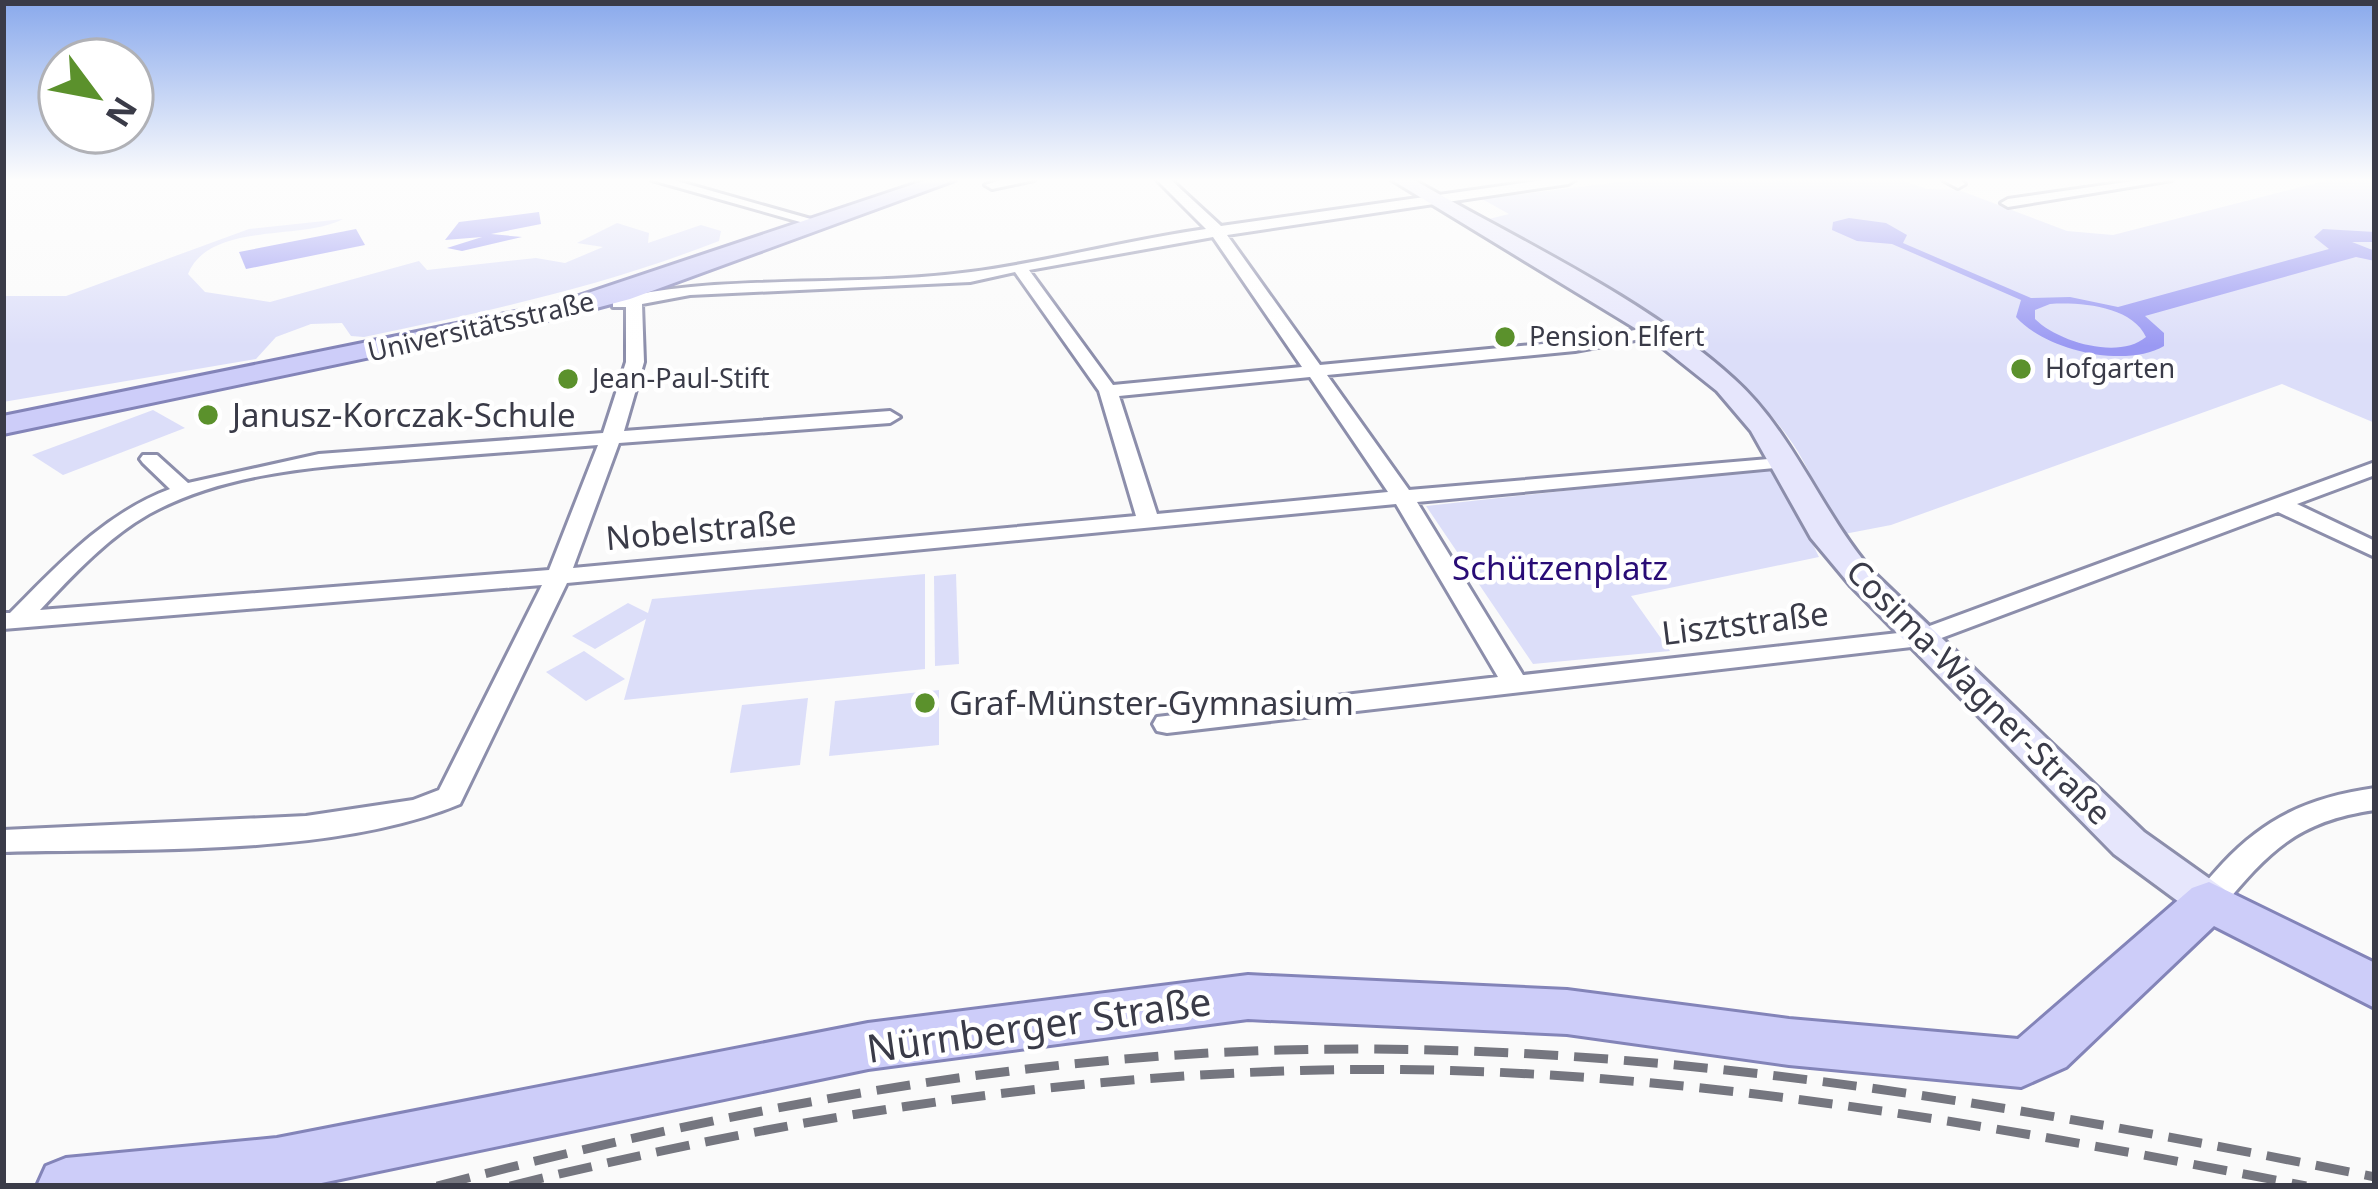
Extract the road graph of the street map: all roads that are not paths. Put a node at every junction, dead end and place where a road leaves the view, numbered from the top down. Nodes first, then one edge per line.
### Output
1 (765, 235) edge
2 (769, 235) edge
3 (1192, 235) edge
4 (1220, 235) edge
5 (1500, 235) edge
6 (1019, 267) junction
7 (593, 302) junction
8 (634, 303) junction
9 (1657, 331) junction
10 (1313, 372) junction
11 (1108, 391) junction
12 (890, 417) dead end
13 (7, 421) edge
14 (606, 441) junction
15 (150, 459) dead end
16 (1785, 461) junction
17 (2375, 468) edge
18 (184, 491) junction
19 (1404, 499) junction
20 (2279, 504) junction
21 (1149, 523) junction
22 (2375, 550) edge
23 (560, 574) junction
24 (11, 620) edge
25 (1920, 638) junction
26 (1516, 685) junction
27 (1167, 724) dead end
28 (2375, 799) edge
29 (3, 841) edge
30 (2209, 901) junction
31 (2375, 987) edge
32 (66, 1186) edge

1 - 13 main road, Universitätsstraße
2 - 7 main road, Universitätsstraße
3 - 6 street
4 - 10 street
5 - 9 main road, Cosima-Wagner-Straße
6 - 8 street
6 - 11 street
7 - 8 street
7 - 13 main road, Universitätsstraße
8 - 14 street
9 - 10 street
9 - 16 main road, Cosima-Wagner-Straße
10 - 11 street
10 - 19 street
11 - 21 street
12 - 14 street
14 - 18 street
14 - 23 street
15 - 18 street
16 - 19 street
16 - 25 main road, Cosima-Wagner-Straße
17 - 20 street, Lisztstraße
18 - 24 street
19 - 21 street, Nobelstraße
19 - 26 street
20 - 22 street
20 - 25 street, Lisztstraße
21 - 23 street, Nobelstraße
23 - 24 street, Nobelstraße
23 - 29 street
25 - 26 street, Lisztstraße
25 - 30 main road, Cosima-Wagner-Straße
26 - 27 street, Lisztstraße
28 - 30 street
30 - 31 main road
30 - 32 main road, Nürnberger Straße

